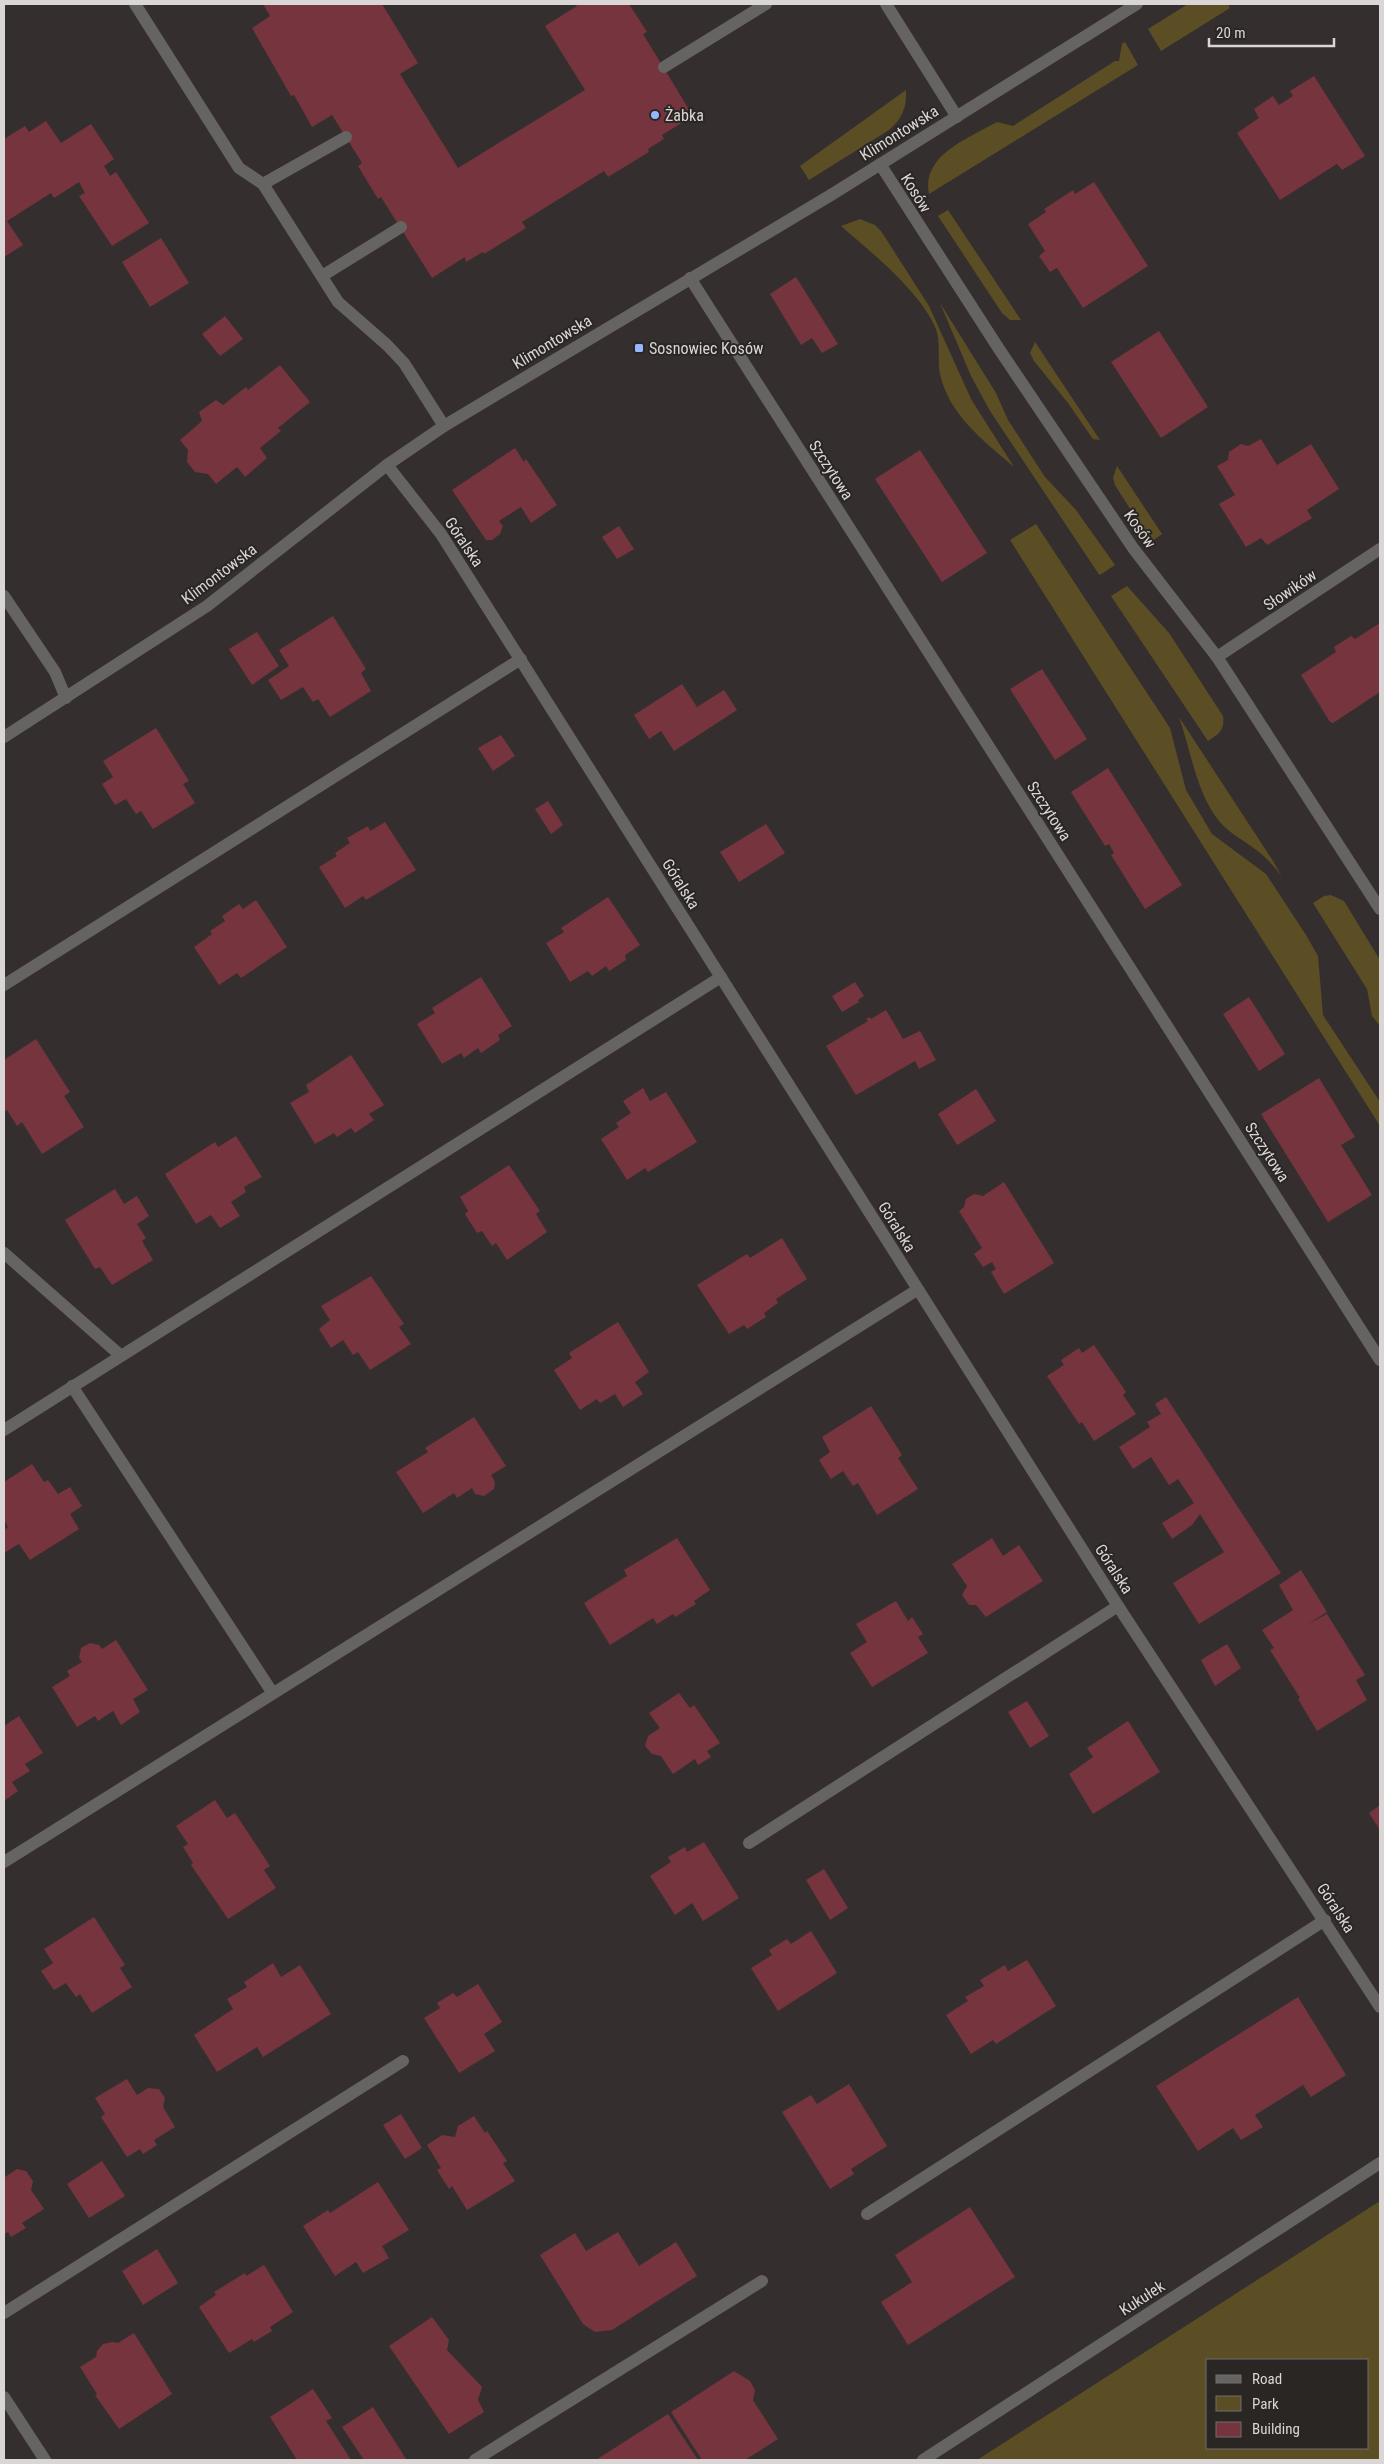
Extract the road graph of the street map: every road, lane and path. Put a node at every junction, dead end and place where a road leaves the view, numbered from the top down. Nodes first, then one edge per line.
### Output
1 (136, 4) edge
2 (766, 4) edge
3 (886, 4) edge
4 (1137, 4) edge
5 (664, 67) dead end
6 (957, 116) junction
7 (346, 137) dead end
8 (880, 164) junction
9 (263, 184) junction
10 (400, 227) dead end
11 (322, 276) junction
12 (690, 278) junction
13 (444, 426) junction
14 (387, 464) junction
15 (1380, 549) edge
16 (4, 596) edge
17 (1218, 658) junction
18 (521, 659) junction
19 (66, 698) junction
20 (4, 737) edge
21 (1380, 909) edge
22 (721, 977) junction
23 (4, 985) edge
24 (4, 1253) edge
25 (917, 1290) junction
26 (120, 1354) junction
27 (1380, 1360) edge
28 (72, 1386) junction
29 (4, 1430) edge
30 (1118, 1606) junction
31 (272, 1692) junction
32 (749, 1843) dead end
33 (4, 1862) edge
34 (1325, 1920) junction
35 (1380, 2007) edge
36 (403, 2062) dead end
37 (1380, 2163) edge
38 (867, 2214) dead end
39 (762, 2281) dead end
40 (4, 2313) edge
41 (4, 2397) edge
42 (45, 2460) edge
43 (475, 2460) edge
44 (923, 2460) edge

1 - 9 street
2 - 5 street
3 - 6 street
4 - 6 street, Klimontowska
6 - 8 street, Klimontowska
7 - 9 street
8 - 12 street, Klimontowska
8 - 17 street, Kosów
9 - 11 street
10 - 11 street
11 - 13 street
12 - 13 street, Klimontowska
12 - 27 street, Szczytowa
13 - 14 street, Klimontowska
14 - 18 street, Góralska
14 - 19 street, Klimontowska
15 - 17 street, Słowików
16 - 19 street
17 - 21 street, Kosów
18 - 22 street, Góralska
18 - 23 street
19 - 20 street, Klimontowska
22 - 25 street, Góralska
22 - 26 street
24 - 26 street
25 - 30 street, Góralska
25 - 31 street
26 - 28 street
28 - 29 street
28 - 31 street
30 - 32 street
30 - 34 street, Góralska
31 - 33 street
34 - 35 street, Góralska
34 - 38 street
36 - 40 street
37 - 44 street, Kukułek
39 - 43 street
41 - 42 street

